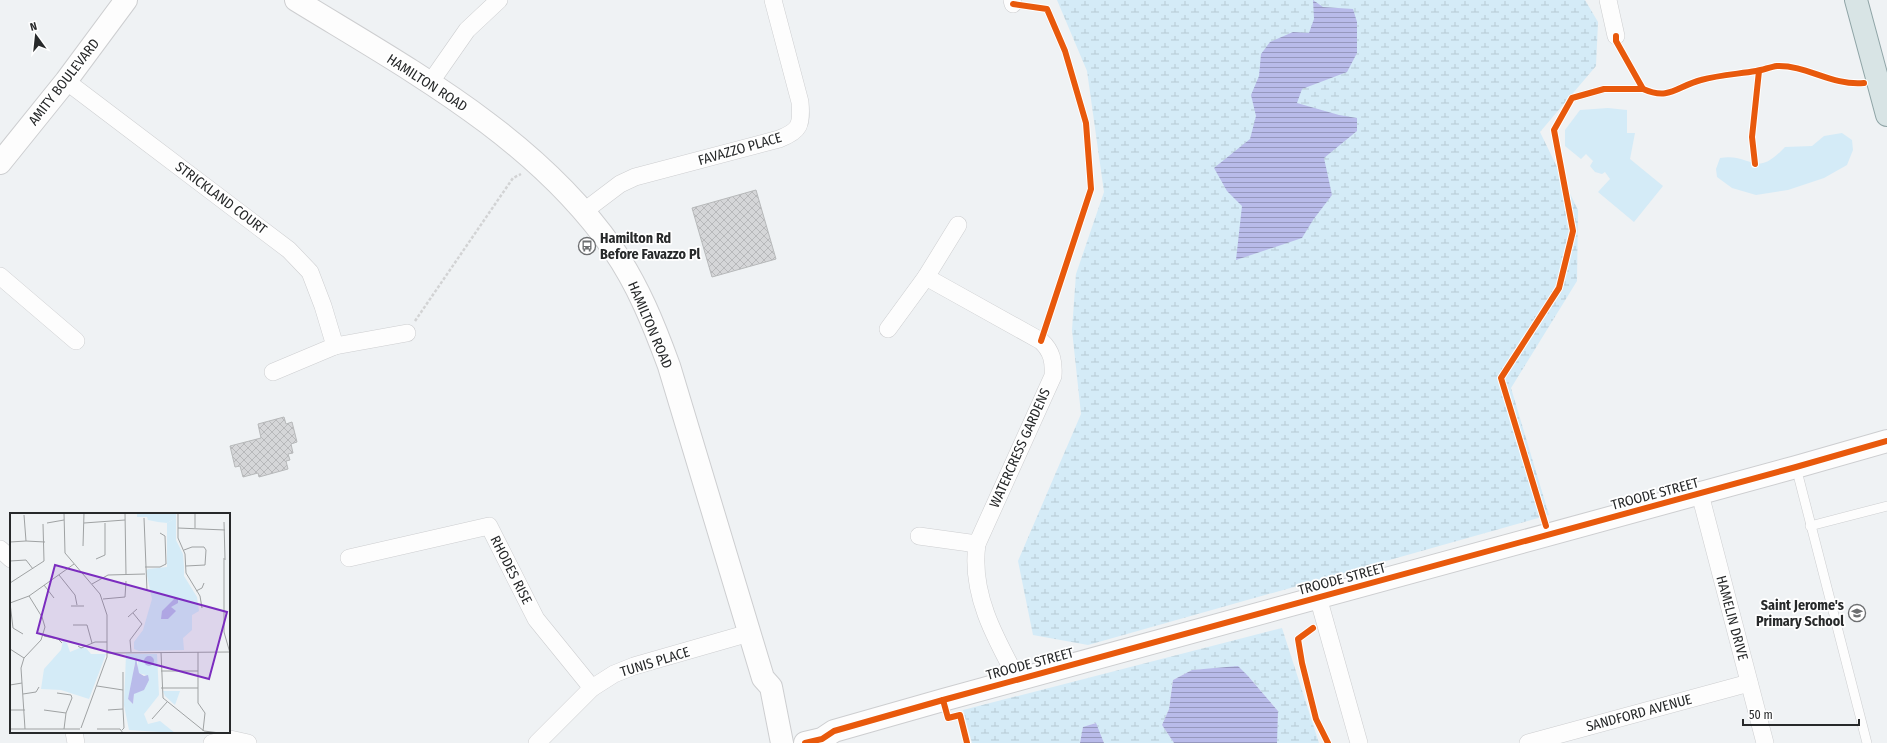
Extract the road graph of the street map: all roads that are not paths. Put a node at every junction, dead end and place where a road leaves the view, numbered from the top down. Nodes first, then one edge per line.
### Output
1 (126, 0) edge
2 (296, 0) edge
3 (499, 0) edge
4 (773, 0) edge
5 (1608, 0) edge
6 (1856, 0) edge
7 (1616, 36) dead end
8 (66, 81) junction
9 (430, 82) junction
10 (1887, 115) edge
11 (0, 163) edge
12 (583, 212) junction
13 (958, 225) dead end
14 (0, 276) edge
15 (926, 277) junction
16 (888, 329) dead end
17 (407, 333) road end
18 (76, 341) dead end
19 (335, 346) junction
20 (273, 372) dead end
21 (1887, 441) edge
22 (1796, 468) junction
23 (1700, 494) junction
24 (1887, 506) edge
25 (1810, 526) junction
26 (919, 536) dead end
27 (977, 544) junction
28 (0, 549) edge
29 (10, 558) edge
30 (349, 558) dead end
31 (1318, 597) junction
32 (749, 633) junction
33 (1018, 680) junction
34 (1749, 683) junction
35 (592, 688) junction
36 (834, 731) junction
37 (74, 733) edge
38 (776, 741) edge
39 (76, 743) edge
40 (212, 743) edge
41 (248, 743) edge
42 (537, 743) edge
43 (805, 743) edge
44 (1359, 743) edge
45 (1528, 743) edge
46 (1765, 743) edge
47 (1867, 743) edge

1 - 8 street, AMITY BOULEVARD
2 - 9 street, HAMILTON ROAD
3 - 9 street
4 - 12 street, FAVAZZO PLACE
5 - 7 street
6 - 10 main road
8 - 11 street, AMITY BOULEVARD
8 - 19 street, STRICKLAND COURT
9 - 12 street, HAMILTON ROAD
12 - 32 street, HAMILTON ROAD
13 - 15 street
14 - 18 street
15 - 16 street
15 - 27 street, WATERCRESS GARDENS
17 - 19 street
19 - 20 street
21 - 22 street, TROODE STREET
22 - 23 street, TROODE STREET
22 - 25 lane
23 - 31 street, TROODE STREET
23 - 34 street, HAMELIN DRIVE
24 - 25 lane
25 - 47 lane
26 - 27 street
27 - 33 street, WATERCRESS GARDENS
28 - 29 street
30 - 35 street, RHODES RISE
31 - 33 street, TROODE STREET
31 - 44 street
32 - 35 street, TUNIS PLACE
32 - 38 street, HAMILTON ROAD
33 - 36 street, TROODE STREET
34 - 45 street, SANDFORD AVENUE
34 - 46 street, HAMELIN DRIVE
35 - 42 street, TUNIS PLACE
36 - 38 street, TROODE STREET
36 - 43 street, TROODE STREET
37 - 39 street
40 - 41 street

